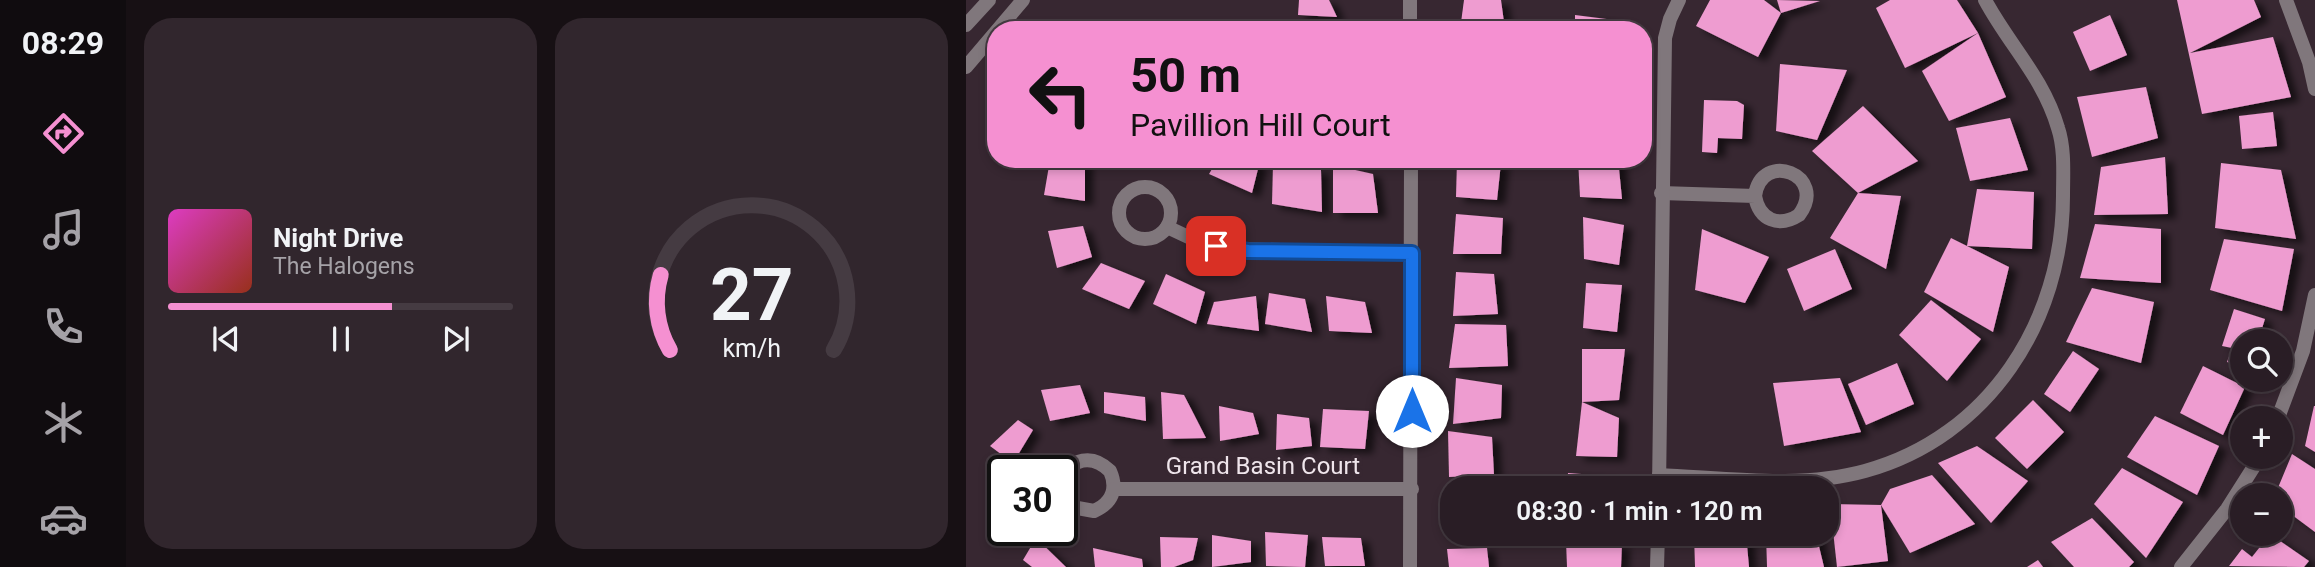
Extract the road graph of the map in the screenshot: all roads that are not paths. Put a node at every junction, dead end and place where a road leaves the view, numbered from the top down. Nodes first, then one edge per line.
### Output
1 (989, 0) edge
2 (1023, 0) edge
3 (1410, 0) edge
4 (1679, 0) edge
5 (1985, 0) edge
6 (2287, 0) edge
7 (1005, 21) edge
8 (1410, 21) edge
9 (966, 25) edge
10 (987, 42) edge
11 (966, 67) edge
12 (2315, 89) edge
13 (1412, 168) edge
14 (1661, 192) junction
15 (1755, 195) dead end
16 (1167, 227) dead end
17 (1412, 253) junction
18 (2315, 295) edge
19 (2282, 406) edge
20 (1078, 462) edge
21 (2252, 469) edge
22 (1659, 476) edge
23 (1830, 476) edge
24 (1114, 489) junction
25 (1412, 489) junction
26 (1078, 508) edge
27 (1658, 546) edge
28 (1410, 567) edge
29 (1657, 567) edge
30 (2181, 567) edge

1 - 9 street
2 - 7 street
3 - 8 street
4 - 14 street
5 - 23 street
6 - 12 street
10 - 11 street
13 - 17 street
14 - 15 street
14 - 22 street
16 - 17 street
17 - 25 street
18 - 19 street
20 - 24 street
21 - 30 street
24 - 25 street, Grand Basin Court
24 - 26 street
25 - 28 street
27 - 29 street

